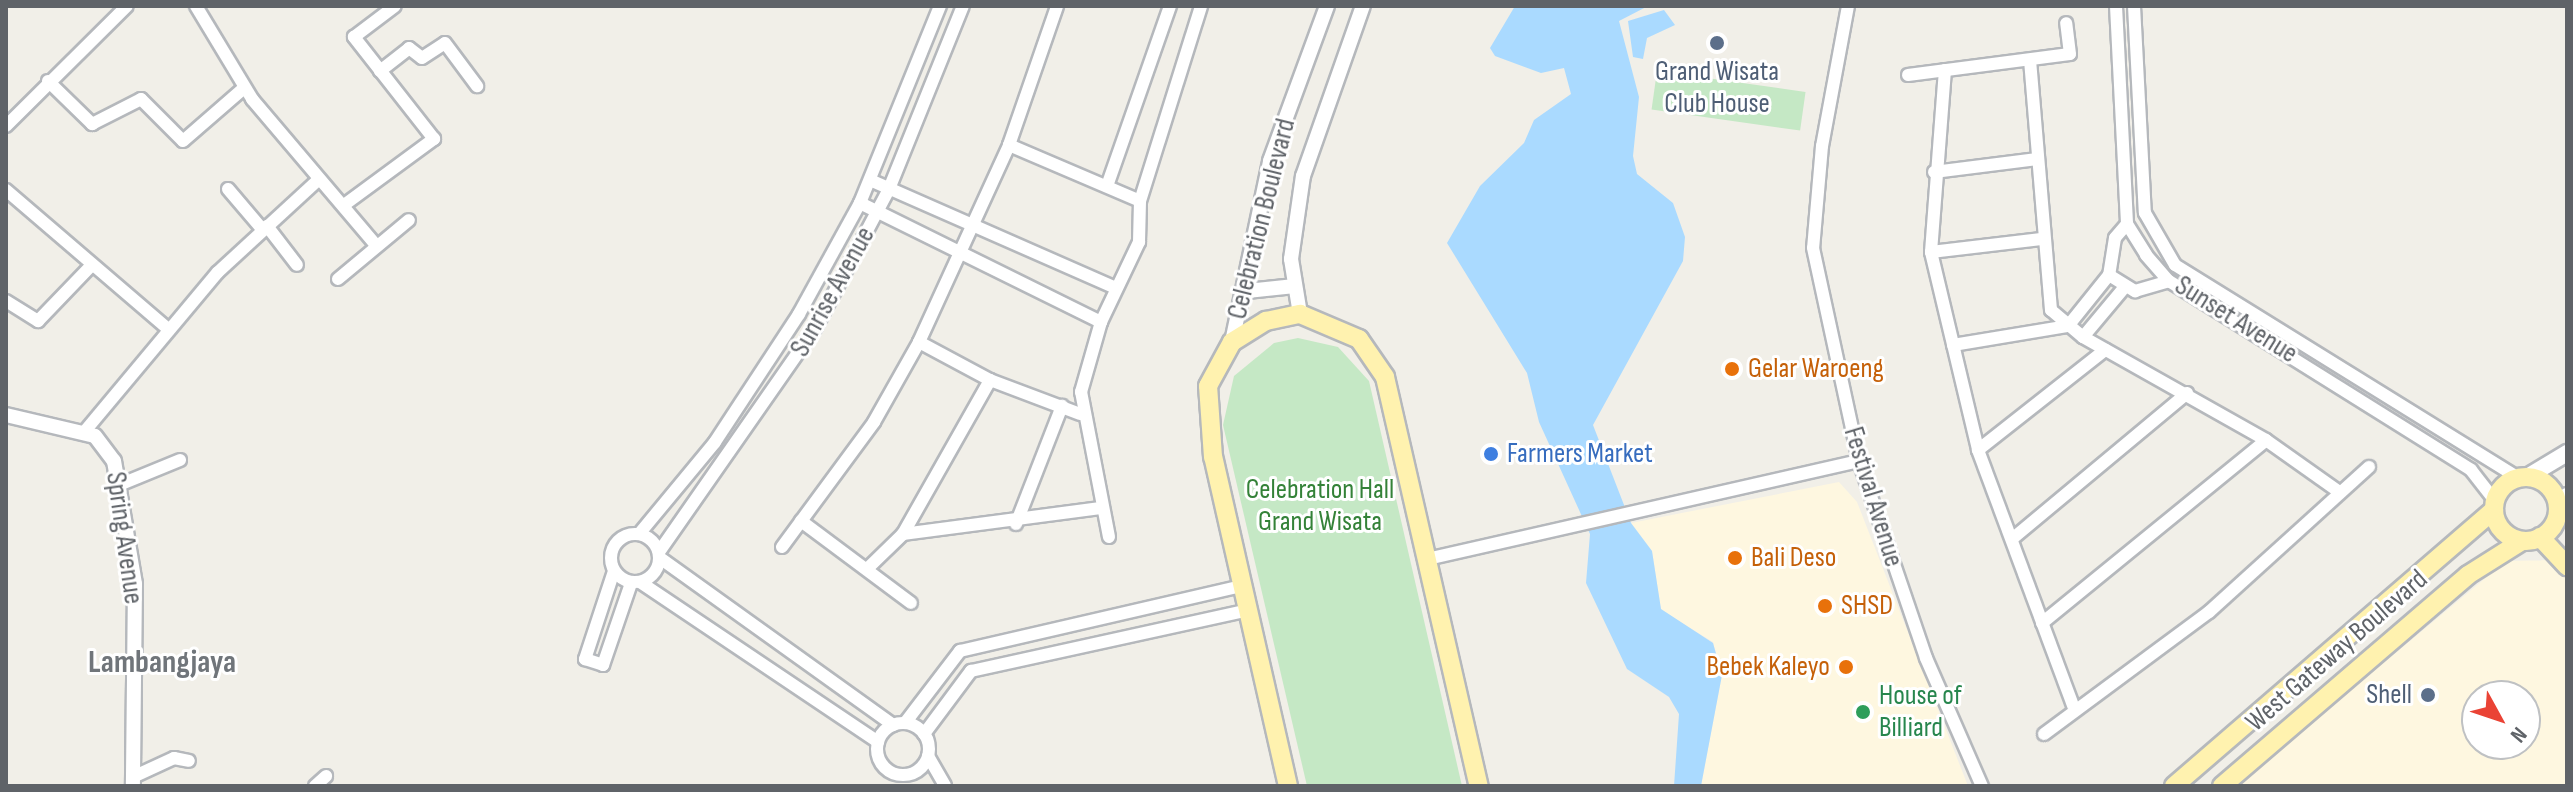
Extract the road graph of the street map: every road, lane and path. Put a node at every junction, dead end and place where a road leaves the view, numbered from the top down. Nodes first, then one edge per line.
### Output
1 (127, 6) edge
2 (196, 6) edge
3 (395, 6) edge
4 (940, 6) edge
5 (963, 6) edge
6 (1057, 6) edge
7 (1170, 6) edge
8 (1201, 6) edge
9 (1327, 6) edge
10 (1363, 6) edge
11 (1848, 6) edge
12 (2116, 6) edge
13 (2134, 6) edge
14 (2066, 23) dead end
15 (2030, 60) junction
16 (1945, 70) junction
17 (380, 71) junction
18 (1908, 75) dead end
19 (48, 81) junction
20 (477, 86) dead end
21 (244, 88) junction
22 (6, 126) edge
23 (1009, 145) junction
24 (2037, 159) junction
25 (1934, 172) junction
26 (318, 180) junction
27 (870, 180) junction
28 (1107, 186) junction
29 (228, 189) dead end
30 (889, 189) junction
31 (6, 190) edge
32 (1140, 201) junction
33 (860, 203) junction
34 (344, 205) junction
35 (878, 212) junction
36 (409, 220) dead end
37 (972, 224) junction
38 (2127, 224) junction
39 (264, 228) junction
40 (2041, 239) junction
41 (375, 244) junction
42 (961, 251) junction
43 (1931, 252) junction
44 (297, 265) dead end
45 (90, 267) junction
46 (2109, 275) junction
47 (338, 279) dead end
48 (2169, 281) junction
49 (1295, 286) junction
50 (1114, 287) junction
51 (2124, 288) junction
52 (1247, 291) junction
53 (6, 301) edge
54 (1300, 314) junction
55 (1101, 322) junction
56 (2068, 326) junction
57 (167, 328) junction
58 (2083, 337) junction
59 (919, 342) junction
60 (1232, 342) junction
61 (1953, 345) junction
62 (2105, 350) junction
63 (990, 380) junction
64 (2187, 393) junction
65 (1062, 406) junction
66 (1080, 414) junction
67 (6, 415) edge
68 (85, 431) junction
69 (2266, 440) junction
70 (1978, 450) junction
71 (180, 460) dead end
72 (1859, 461) junction
73 (2565, 461) edge
74 (2369, 467) dead end
75 (2523, 478) junction
76 (119, 485) junction
77 (2338, 491) junction
78 (2495, 505) junction
79 (1100, 508) junction
80 (801, 521) junction
81 (2548, 521) edge
82 (1016, 524) junction
83 (639, 534) junction
84 (903, 534) junction
85 (1109, 537) dead end
86 (2012, 539) junction
87 (2567, 539) edge
88 (782, 547) dead end
89 (659, 555) junction
90 (1427, 559) junction
91 (2567, 566) edge
92 (868, 568) junction
93 (614, 571) junction
94 (635, 582) junction
95 (1242, 586) junction
96 (911, 603) dead end
97 (1248, 610) junction
98 (2042, 623) junction
99 (2315, 672) junction
100 (2332, 692) junction
101 (2073, 706) junction
102 (899, 724) junction
103 (924, 734) junction
104 (2044, 734) dead end
105 (878, 742) junction
106 (928, 756) junction
107 (189, 761) dead end
108 (326, 776) dead end
109 (901, 776) junction
110 (134, 781) edge
111 (315, 786) edge
112 (920, 786) edge
113 (945, 786) edge
114 (1288, 786) edge
115 (1479, 786) edge
116 (1982, 786) edge
117 (2174, 786) edge
118 (2222, 786) edge

1 - 19 street
2 - 21 street
3 - 17 street
4 - 27 street, Sunrise Avenue
5 - 30 street, Sunrise Avenue
6 - 23 street
7 - 28 street
8 - 32 street
9 - 52 street, Celebration Boulevard
10 - 49 street, Celebration Boulevard
11 - 72 street, Festival Avenue
12 - 38 street
13 - 75 street, Sunset Avenue
14 - 15 street
15 - 16 street
15 - 24 street
16 - 18 street
16 - 25 street
17 - 20 street
17 - 34 street
19 - 21 street
19 - 22 street
21 - 26 street
23 - 28 street
23 - 37 street
24 - 25 street
24 - 40 street
25 - 43 street
26 - 34 street
26 - 39 street
27 - 30 street
27 - 33 street, Sunrise Avenue
28 - 32 street
29 - 39 street
30 - 35 street, Sunrise Avenue
30 - 37 street
31 - 45 street
32 - 50 street
33 - 35 street
33 - 83 street, Sunrise Avenue
34 - 41 street
35 - 42 street
35 - 89 street, Sunrise Avenue
36 - 41 street
37 - 42 street
37 - 50 street
38 - 46 street
38 - 48 street, Sunset Avenue
39 - 44 street
39 - 57 street
40 - 43 street
40 - 56 street
41 - 47 street
42 - 55 street
42 - 59 street
43 - 61 street
45 - 53 street
45 - 57 street
46 - 51 street
46 - 56 street
48 - 51 street
48 - 78 street, Sunset Avenue
49 - 52 street
49 - 54 street, Celebration Boulevard
50 - 55 street
51 - 58 street
52 - 60 street, Celebration Boulevard
54 - 60 main road
54 - 90 main road
55 - 66 street
56 - 58 street
56 - 61 street
57 - 68 street
58 - 62 street
59 - 63 street
59 - 80 street
60 - 95 main road
61 - 70 street
62 - 64 street
62 - 70 street
63 - 65 street
63 - 84 street
64 - 69 street
64 - 86 street
65 - 66 street
65 - 82 street
66 - 79 street
67 - 68 street
68 - 76 street, Spring Avenue
69 - 77 street
69 - 98 street
70 - 86 street
71 - 76 street
72 - 90 street
72 - 116 street, Festival Avenue
73 - 75 main road
74 - 77 street
75 - 78 main road, West Gateway Boulevard
75 - 81 main road
76 - 110 street, Spring Avenue
77 - 101 street
78 - 81 main road
78 - 99 main road, West Gateway Boulevard
79 - 82 street
79 - 85 street
80 - 88 street
80 - 92 street
81 - 87 main road
81 - 91 main road
81 - 100 main road, West Gateway Boulevard
82 - 84 street
83 - 89 street
83 - 93 street, Sunrise Avenue
84 - 92 street
86 - 98 street
89 - 94 street, Sunrise Avenue
89 - 102 street
90 - 115 main road
92 - 96 street
93 - 94 street
93 - 94 street
94 - 105 street
95 - 97 main road
95 - 102 street
97 - 103 street
97 - 114 main road
98 - 101 street
99 - 100 main road
99 - 117 main road, West Gateway Boulevard
100 - 118 main road, West Gateway Boulevard
101 - 104 street
102 - 103 street
102 - 105 street
103 - 106 street
105 - 109 street
106 - 109 street
106 - 113 street
107 - 110 street
108 - 111 street
109 - 112 street

